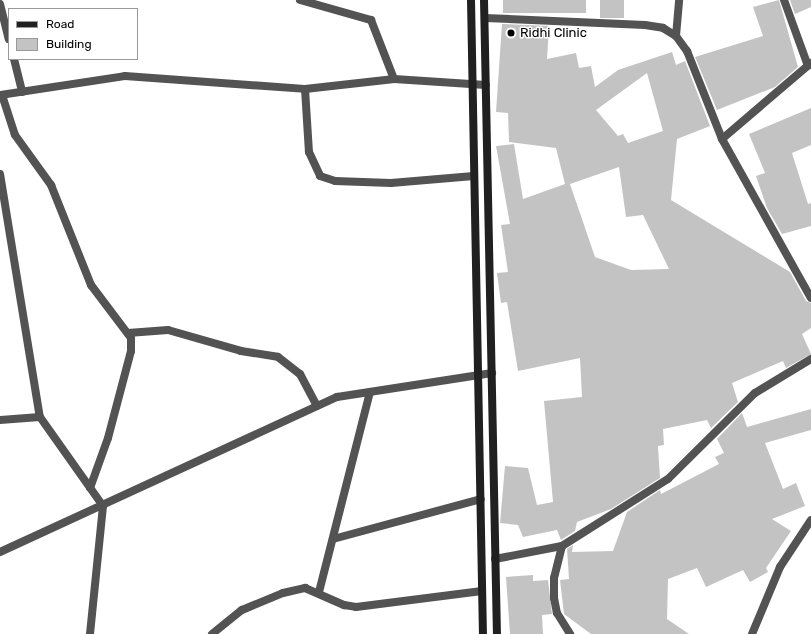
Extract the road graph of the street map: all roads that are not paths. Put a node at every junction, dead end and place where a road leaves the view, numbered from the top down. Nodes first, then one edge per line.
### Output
1 (300, 0) edge
2 (471, 0) edge
3 (484, 0) edge
4 (679, 0) edge
5 (784, 0) edge
6 (0, 4) edge
7 (485, 18) junction
8 (8, 35) edge
9 (676, 36) junction
10 (14, 60) edge
11 (809, 64) edge
12 (394, 79) junction
13 (472, 84) junction
14 (486, 85) junction
15 (305, 89) junction
16 (22, 92) junction
17 (1, 95) edge
18 (722, 139) junction
19 (0, 174) edge
20 (474, 176) junction
21 (811, 298) edge
22 (128, 333) junction
23 (811, 359) edge
24 (492, 373) junction
25 (478, 375) junction
26 (370, 392) junction
27 (317, 406) junction
28 (40, 417) junction
29 (0, 420) edge
30 (90, 488) junction
31 (481, 499) junction
32 (103, 506) junction
33 (811, 520) edge
34 (333, 539) junction
35 (562, 546) junction
36 (0, 552) edge
37 (495, 559) junction
38 (482, 591) junction
39 (319, 592) junction
40 (90, 634) edge
41 (212, 634) edge
42 (483, 634) edge
43 (497, 634) edge
44 (570, 634) edge
45 (752, 634) edge

1 - 12 street
2 - 13 street
3 - 7 street
4 - 9 street
5 - 11 street
6 - 8 street
7 - 9 street
7 - 14 street
9 - 18 street
10 - 16 street
11 - 18 street
12 - 13 street
12 - 15 street
13 - 14 street
13 - 20 street
14 - 24 street
15 - 16 street
15 - 20 street
16 - 17 street
17 - 22 street
18 - 21 street
19 - 28 street
20 - 25 street
22 - 27 street
22 - 30 street
23 - 35 street
24 - 25 street
24 - 37 street
25 - 26 street
25 - 31 street
26 - 27 street
26 - 34 street
27 - 32 street
28 - 29 street
28 - 30 street
30 - 32 street
31 - 34 street
31 - 38 street
32 - 36 street
32 - 40 street
33 - 45 street
34 - 39 street
35 - 37 street
35 - 44 street
37 - 43 street
38 - 39 street
38 - 42 street
39 - 41 street

